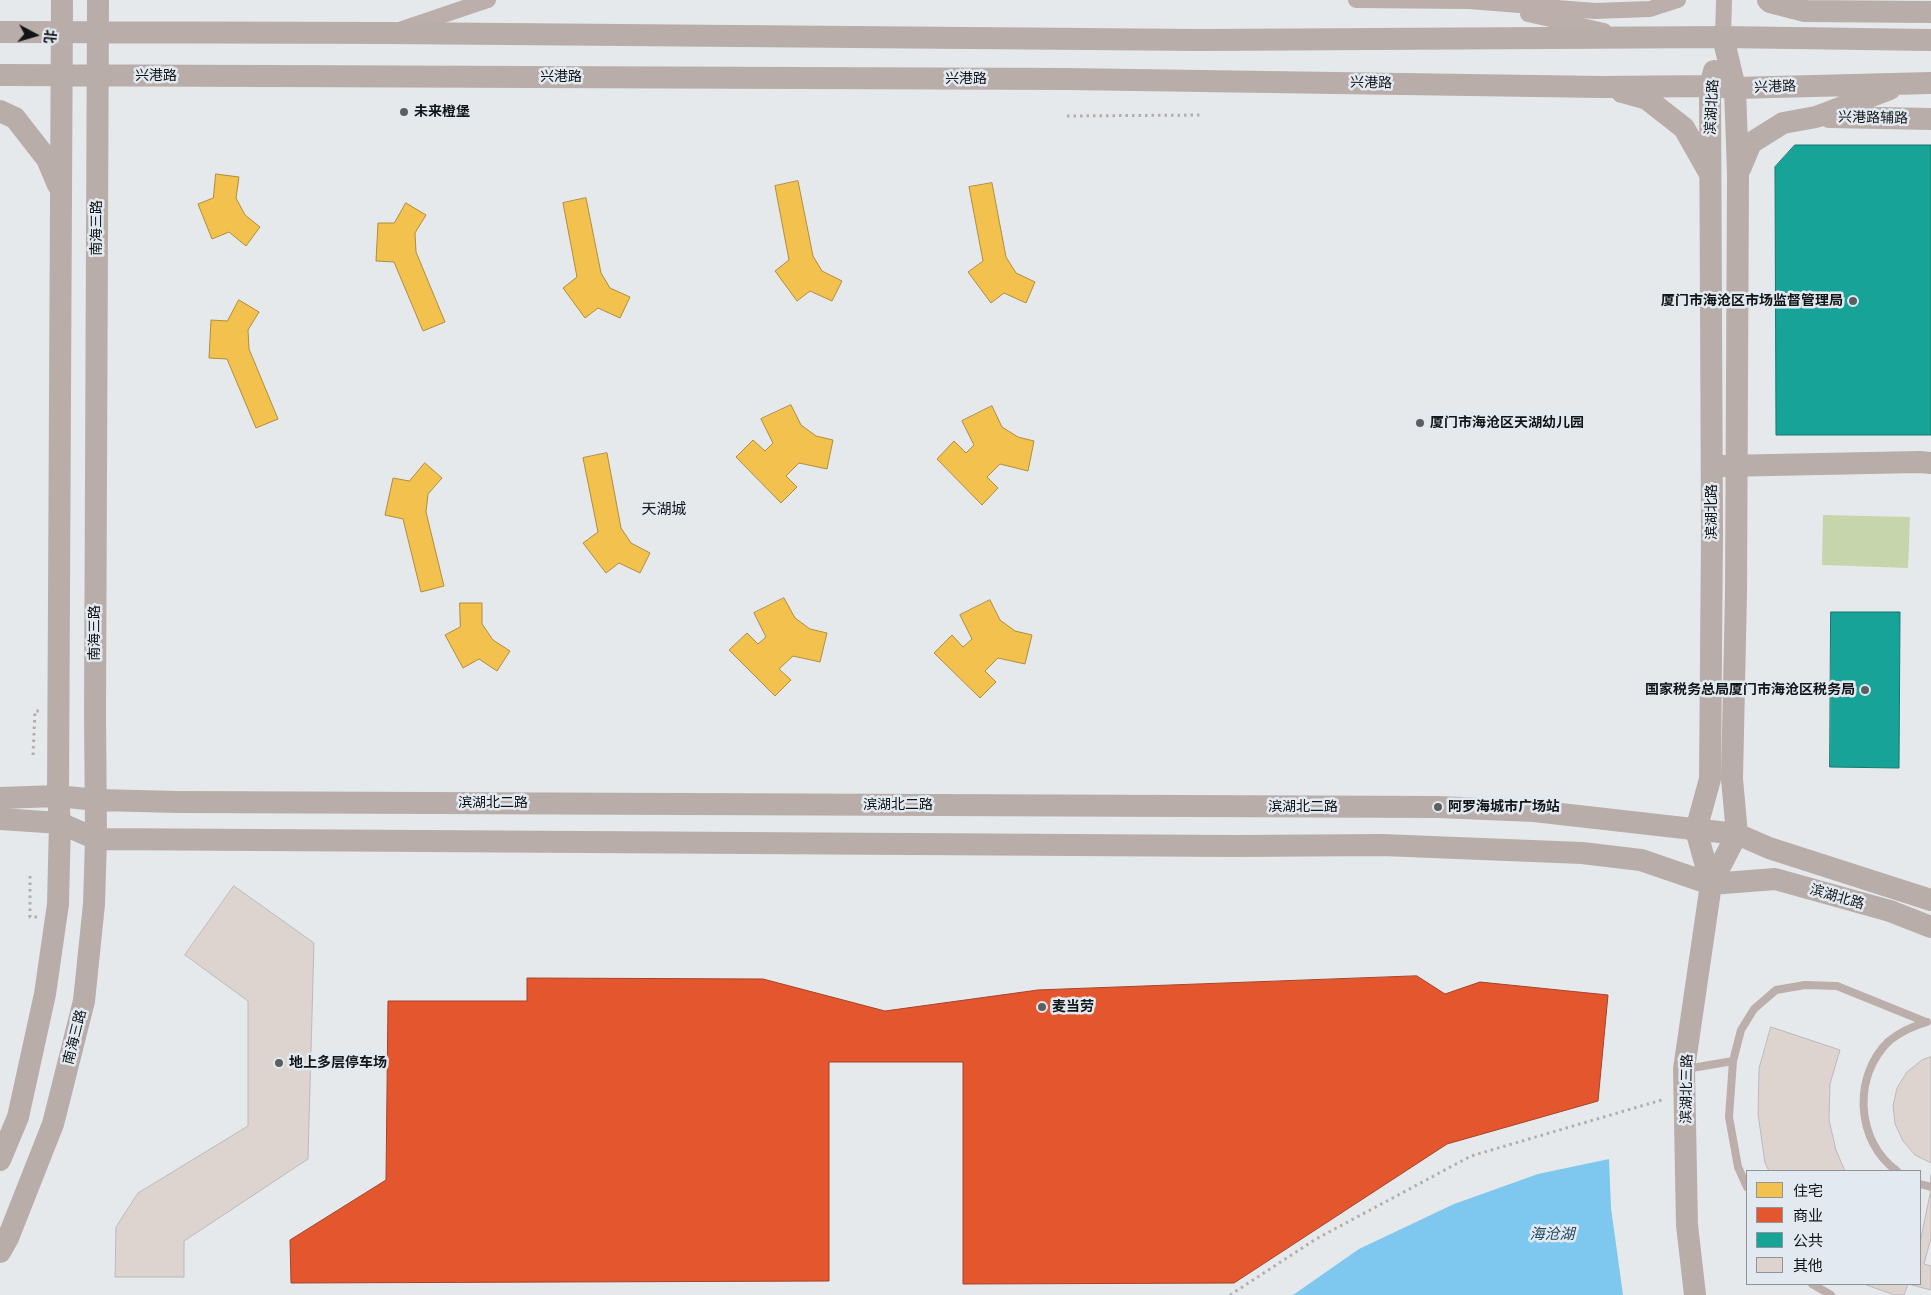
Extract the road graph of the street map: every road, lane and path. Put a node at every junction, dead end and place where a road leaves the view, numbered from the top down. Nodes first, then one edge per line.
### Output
1 (62, 0) edge
2 (98, 0) edge
3 (488, 0) edge
4 (1356, 0) edge
5 (1678, 0) edge
6 (1724, 0) edge
7 (1768, 0) edge
8 (1469, 1) edge
9 (1856, 12) junction
10 (1931, 12) edge
11 (1931, 30) edge
12 (0, 32) edge
13 (62, 32) junction
14 (98, 32) junction
15 (390, 33) junction
16 (1724, 37) junction
17 (1633, 38) junction
18 (1931, 40) edge
19 (0, 75) edge
20 (62, 75) junction
21 (98, 76) junction
22 (1906, 83) junction
23 (1931, 83) edge
24 (1710, 86) junction
25 (1602, 87) junction
26 (1735, 88) junction
27 (0, 111) edge
28 (1201, 115) dead end
29 (1067, 116) dead end
30 (1816, 117) junction
31 (1931, 119) edge
32 (1710, 174) junction
33 (1738, 174) junction
34 (61, 193) junction
35 (1931, 463) edge
36 (1712, 466) junction
37 (1737, 466) junction
38 (34, 711) dead end
39 (33, 755) dead end
40 (58, 796) junction
41 (0, 798) edge
42 (96, 800) junction
43 (0, 819) edge
44 (60, 823) junction
45 (1696, 830) junction
46 (1737, 834) junction
47 (96, 839) junction
48 (30, 876) dead end
49 (1711, 884) junction
50 (1931, 900) edge
51 (30, 917) dead end
52 (1931, 927) edge
53 (1929, 1021) edge
54 (1733, 1061) junction
55 (1684, 1069) junction
56 (1685, 1094) junction
57 (0, 1160) edge
58 (1896, 1170) edge
59 (1746, 1185) edge
60 (0, 1252) edge
61 (1814, 1285) edge
62 (1230, 1295) edge
63 (1695, 1295) edge
64 (1831, 1295) edge

1 - 13 street
2 - 14 street, 南海三路
3 - 15 street
4 - 8 street
5 - 8 street
6 - 16 street
7 - 9 street
8 - 17 street
9 - 10 street
9 - 11 street
12 - 13 street
13 - 14 street
13 - 20 street
14 - 15 street
14 - 21 street, 南海三路
15 - 17 street
16 - 17 street
16 - 18 street
16 - 24 street, 滨湖北路
16 - 26 street, 滨湖北路
19 - 20 street, 兴港路
20 - 21 street, 兴港路
20 - 34 street
21 - 25 street, 兴港路
21 - 42 street, 南海三路
22 - 23 street, 兴港路
22 - 26 street, 兴港路
22 - 30 street
24 - 25 street, 兴港路
24 - 26 street, 兴港路
24 - 32 street, 滨湖北路
25 - 32 street
26 - 33 street, 滨湖北路
27 - 34 street
28 - 29 path
30 - 31 street, 兴港路辅路
30 - 33 street
32 - 36 street, 滨湖北路
33 - 37 street, 滨湖北路
34 - 40 street
35 - 37 street
36 - 37 street
36 - 45 street, 滨湖北路
37 - 46 street, 滨湖北路
38 - 39 path
40 - 41 street, 滨湖北二路
40 - 42 street, 滨湖北二路
40 - 44 street
42 - 45 street, 滨湖北二路
42 - 47 street, 南海三路
43 - 44 street
44 - 47 street
44 - 57 street
45 - 46 street, 滨湖北二路
45 - 49 street
46 - 49 street
46 - 50 street, 滨湖北路
47 - 49 street
47 - 60 street, 南海三路
48 - 51 path
49 - 52 street, 滨湖北路
49 - 55 street, 滨湖北三路
53 - 54 lane
53 - 58 lane
54 - 55 lane
54 - 59 lane
55 - 56 street, 滨湖北三路
56 - 62 path
56 - 63 street, 滨湖北三路
61 - 64 lane

